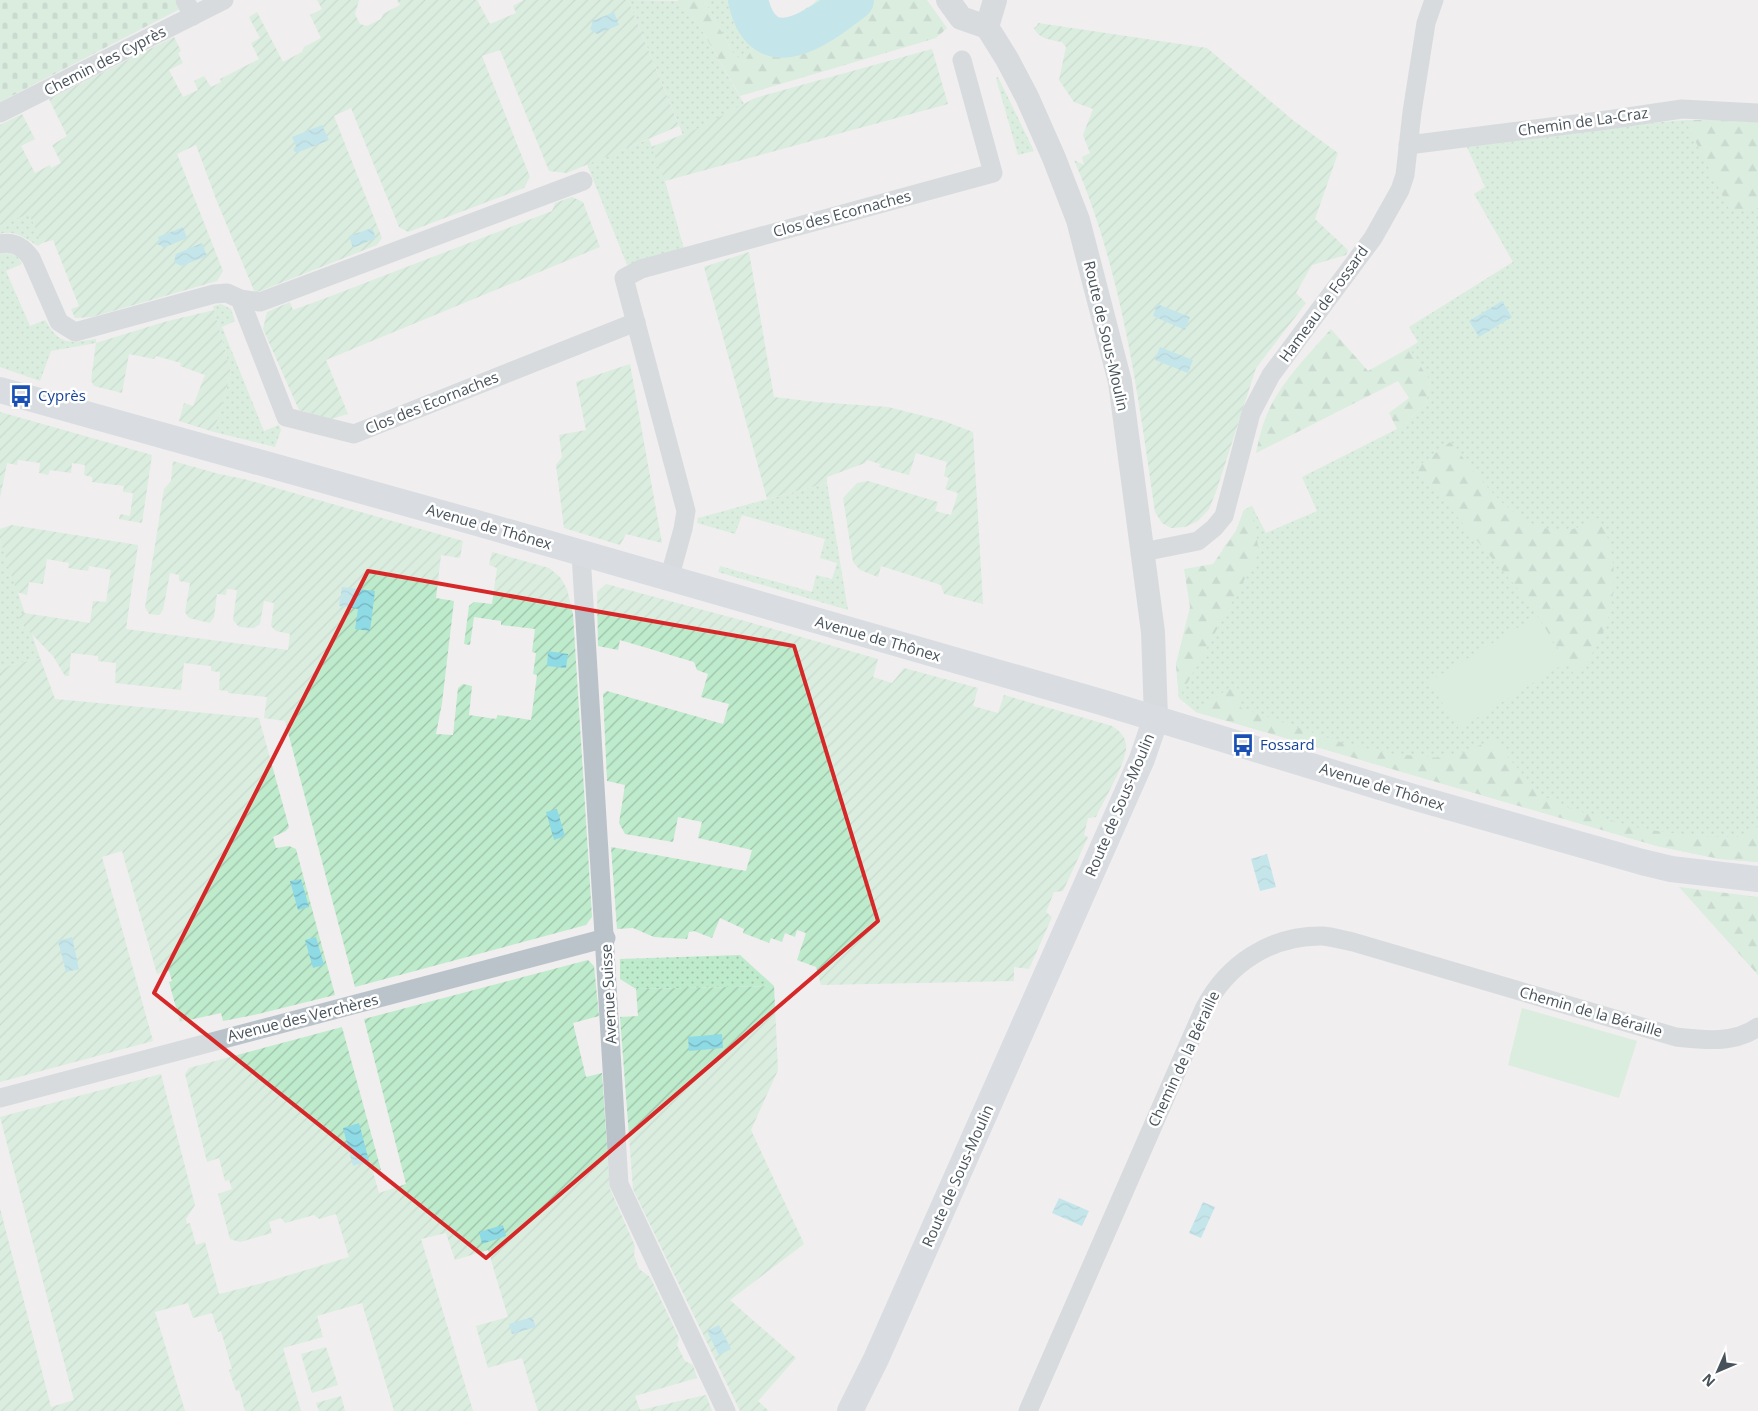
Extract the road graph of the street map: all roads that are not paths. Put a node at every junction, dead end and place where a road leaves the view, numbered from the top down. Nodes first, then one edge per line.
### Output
1 (224, 0) edge
2 (948, 0) edge
3 (995, 0) edge
4 (1434, 0) edge
5 (189, 8) edge
6 (987, 27) junction
7 (962, 60) dead end
8 (1758, 113) edge
9 (0, 114) edge
10 (1408, 145) junction
11 (583, 181) dead end
12 (0, 244) edge
13 (240, 300) junction
14 (636, 322) junction
15 (0, 390) edge
16 (1143, 552) junction
17 (581, 554) junction
18 (669, 579) junction
19 (1156, 718) junction
20 (1758, 879) edge
21 (606, 938) junction
22 (1758, 1027) edge
23 (0, 1098) edge
24 (726, 1411) edge
25 (850, 1411) edge
26 (1028, 1411) edge

1 - 5 street, Chemin des Cyprès
2 - 6 street
3 - 6 street
4 - 10 street, Hameau de Fossard
5 - 9 street, Chemin des Cyprès
6 - 16 street, Route de Sous-Moulin
7 - 14 street, Clos des Ecornaches
8 - 10 street, Chemin de La-Craz
10 - 16 street, Hameau de Fossard
11 - 13 street
12 - 13 street
13 - 14 street, Clos des Ecornaches
14 - 18 street, Clos des Ecornaches
15 - 17 main road, Avenue de Thônex
16 - 19 street, Route de Sous-Moulin
17 - 18 main road, Avenue de Thônex
17 - 21 street, Avenue Suisse
18 - 19 main road, Avenue de Thônex
19 - 20 main road, Avenue de Thônex
19 - 25 main road, Route de Sous-Moulin
21 - 23 street, Avenue des Verchères
21 - 24 street, Avenue Suisse
22 - 26 street, Chemin de la Béraille

